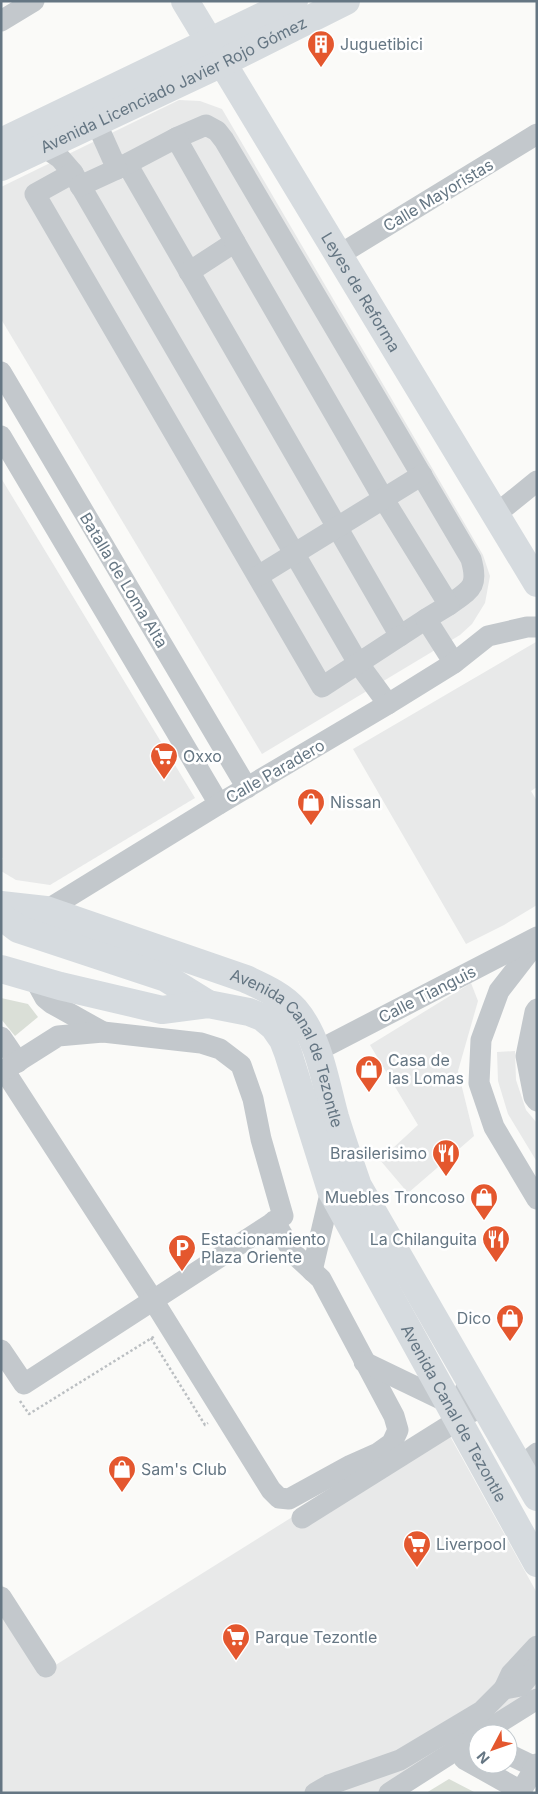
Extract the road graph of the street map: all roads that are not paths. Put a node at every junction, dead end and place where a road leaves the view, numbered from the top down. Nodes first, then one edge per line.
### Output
1 (34, 1) edge
2 (185, 1) edge
3 (294, 1) edge
4 (346, 1) edge
5 (1, 21) edge
6 (216, 53) junction
7 (96, 122) junction
8 (537, 134) edge
9 (176, 138) junction
10 (1, 142) edge
11 (44, 147) junction
12 (122, 167) junction
13 (1, 168) edge
14 (77, 180) junction
15 (235, 242) junction
16 (339, 255) junction
17 (189, 272) junction
18 (1, 372) edge
19 (1, 436) edge
20 (422, 476) junction
21 (537, 481) edge
22 (383, 498) junction
23 (495, 515) junction
24 (337, 528) junction
25 (294, 554) junction
26 (258, 576) junction
27 (537, 583) edge
28 (449, 605) junction
29 (426, 619) junction
30 (537, 627) edge
31 (400, 636) junction
32 (454, 662) junction
33 (358, 663) junction
34 (388, 704) junction
35 (247, 788) junction
36 (219, 804) junction
37 (1, 905) edge
38 (46, 910) junction
39 (9, 922) edge
40 (537, 937) edge
41 (537, 942) edge
42 (1, 968) edge
43 (34, 978) junction
44 (208, 1004) junction
45 (537, 1009) edge
46 (103, 1032) junction
47 (1, 1037) edge
48 (317, 1051) junction
49 (8, 1068) edge
50 (537, 1101) edge
51 (331, 1190) junction
52 (537, 1199) edge
53 (274, 1221) junction
54 (312, 1271) junction
55 (153, 1300) junction
56 (1, 1350) edge
57 (364, 1362) junction
58 (469, 1379) junction
59 (452, 1411) junction
60 (488, 1412) junction
61 (528, 1460) edge
62 (537, 1497) edge
63 (302, 1518) dead end
64 (537, 1562) edge
65 (1, 1596) edge
66 (537, 1646) edge
67 (537, 1655) edge
68 (537, 1666) edge
69 (46, 1667) dead end
70 (525, 1689) edge
71 (537, 1714) edge
72 (492, 1724) edge
73 (518, 1726) edge
74 (468, 1742) edge
75 (468, 1757) edge
76 (518, 1758) edge
77 (536, 1766) edge
78 (497, 1774) edge
79 (325, 1790) edge
80 (389, 1793) edge
81 (410, 1793) edge

1 - 5 street
2 - 6 main road, Leyes de Reforma
3 - 6 main road, Avenida Licenciado Javier Rojo Gómez
4 - 6 main road, Avenida Licenciado Javier Rojo Gómez
6 - 7 main road, Avenida Licenciado Javier Rojo Gómez
6 - 10 main road, Avenida Licenciado Javier Rojo Gómez
6 - 16 main road, Leyes de Reforma
7 - 11 main road, Avenida Licenciado Javier Rojo Gómez
7 - 12 street
8 - 16 street, Calle Mayoristas
9 - 12 street
9 - 15 street
9 - 20 street
11 - 13 main road, Avenida Licenciado Javier Rojo Gómez
11 - 14 street
12 - 14 street
12 - 17 street
14 - 25 street
14 - 26 street
15 - 17 street
15 - 22 street
16 - 23 main road, Leyes de Reforma
17 - 24 street
18 - 35 street, Batalla de Loma Alta
19 - 36 street, Batalla de Loma Alta
20 - 22 street
20 - 28 street
21 - 23 street
22 - 24 street
22 - 28 street
23 - 27 main road, Leyes de Reforma
24 - 25 street
24 - 31 street
25 - 26 street
25 - 33 street
26 - 33 street
28 - 29 street
29 - 31 street
29 - 32 street
30 - 32 street, Calle Paradero
31 - 33 street
32 - 34 street, Calle Paradero
33 - 34 street
34 - 35 street, Calle Paradero
35 - 36 street, Calle Paradero
36 - 38 street, Calle Paradero
37 - 38 main road, Avenida Canal de Tezontle
38 - 39 street, Calle Paradero
38 - 48 main road, Avenida Canal de Tezontle
39 - 44 main road, Avenida Canal de Tezontle
40 - 48 street, Calle Tianguis
41 - 52 street
42 - 43 main road, Avenida Canal de Tezontle
43 - 44 main road, Avenida Canal de Tezontle
43 - 46 street
44 - 51 main road, Avenida Canal de Tezontle
45 - 50 street
46 - 49 street
46 - 53 street
47 - 49 street
48 - 58 main road, Avenida Canal de Tezontle
49 - 55 street
51 - 54 street
51 - 59 main road, Avenida Canal de Tezontle
53 - 54 street
53 - 55 street
54 - 57 street
55 - 56 street
55 - 57 street
57 - 59 street
58 - 59 street
58 - 60 main road, Avenida Canal de Tezontle
59 - 60 street
59 - 63 street
59 - 64 main road, Avenida Canal de Tezontle
60 - 61 main road, Avenida Canal de Tezontle
61 - 62 main road, Avenida Canal de Tezontle
65 - 69 street
66 - 70 street
67 - 70 street
68 - 70 street
70 - 72 street
70 - 79 street
71 - 73 street
74 - 80 street
75 - 81 street
76 - 77 street
77 - 78 street

